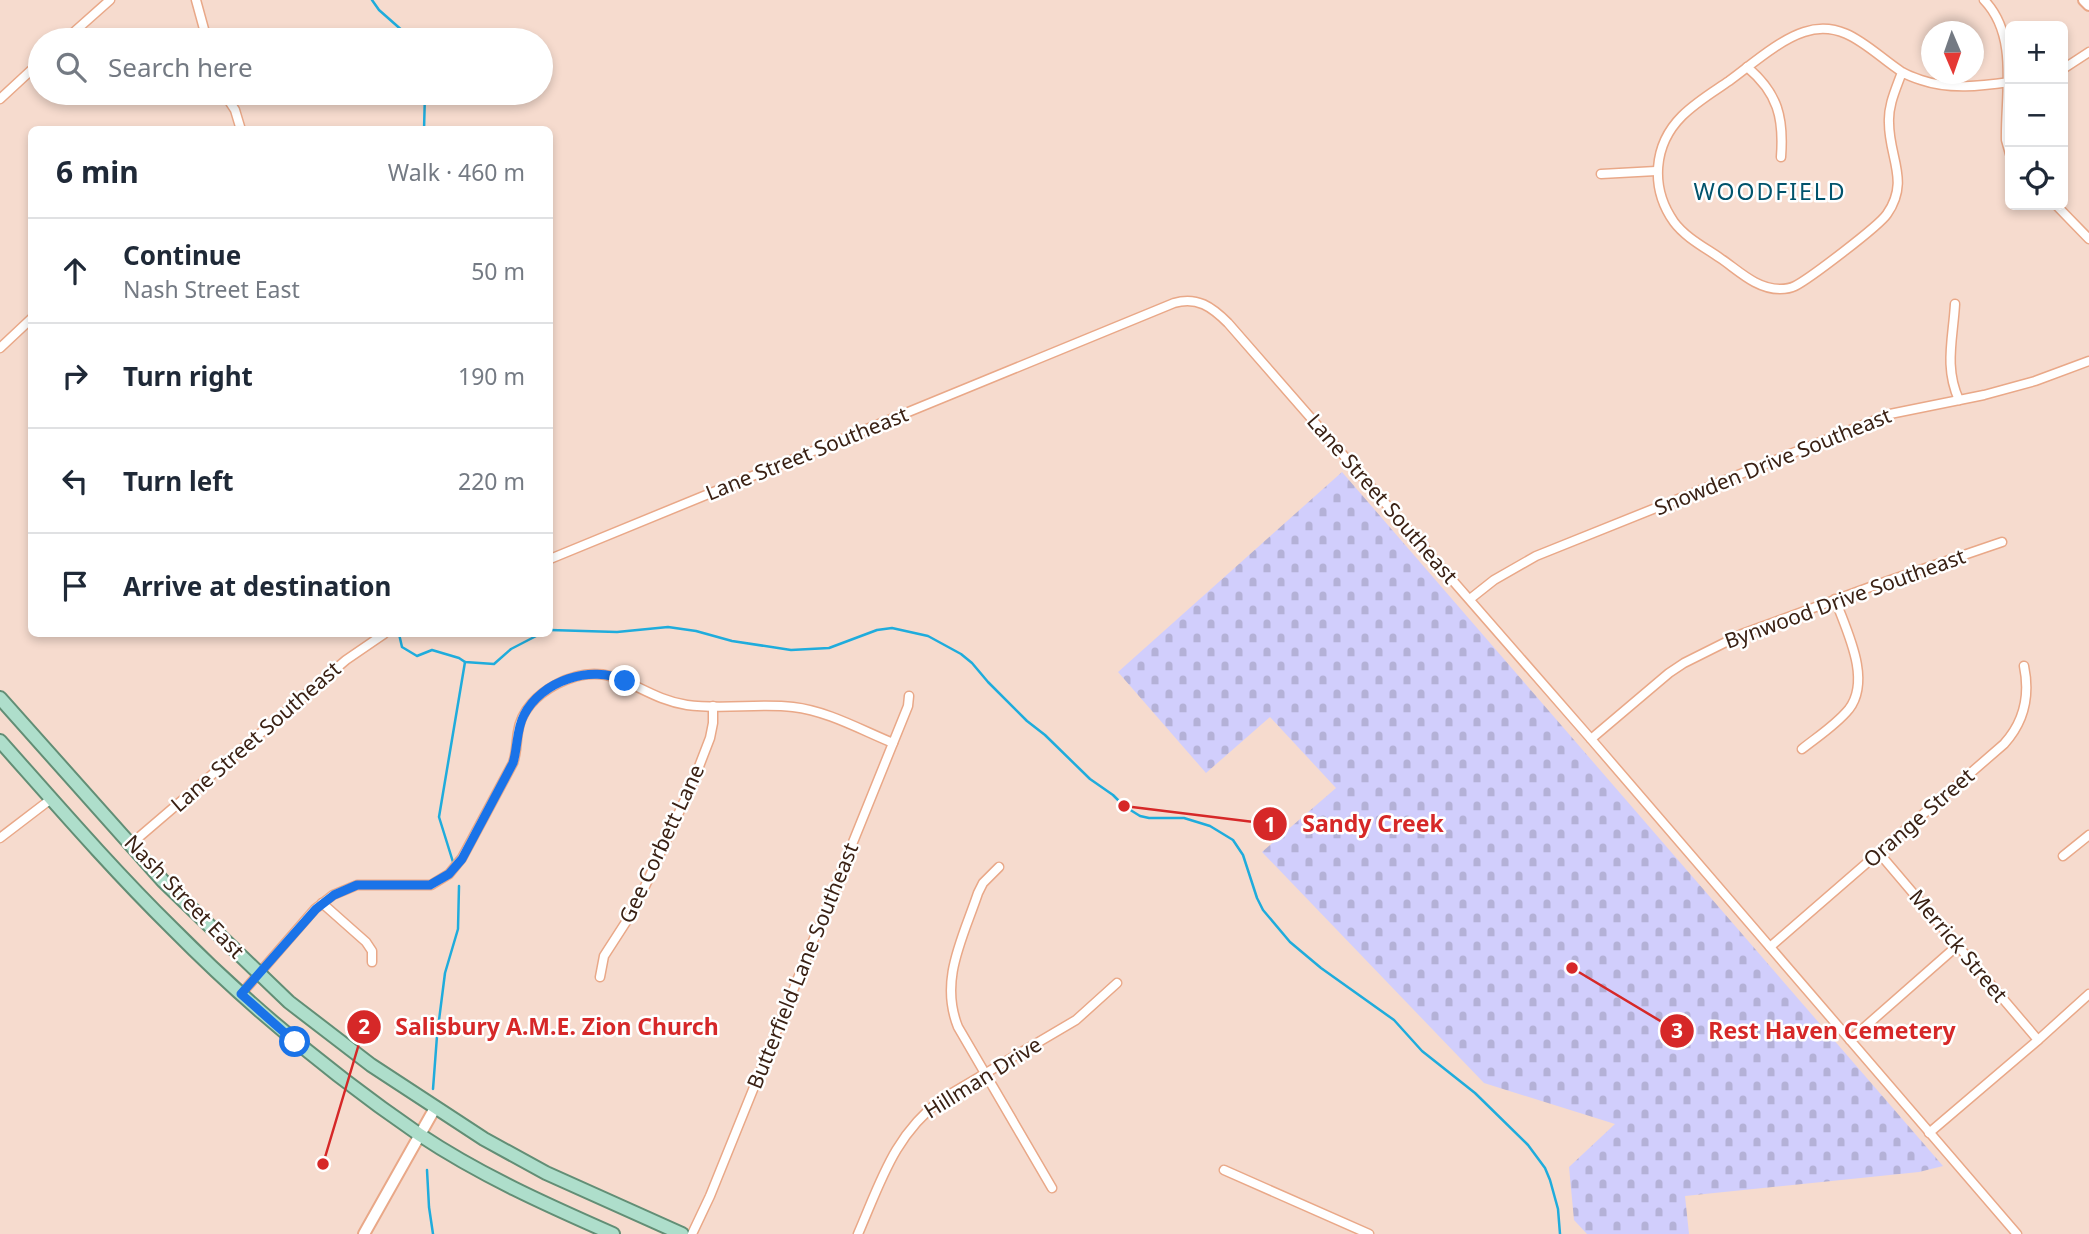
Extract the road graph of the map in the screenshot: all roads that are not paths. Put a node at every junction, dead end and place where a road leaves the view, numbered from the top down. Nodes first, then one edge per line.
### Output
1 (110, 0) edge
2 (196, 0) edge
3 (1984, 0) edge
4 (2084, 0) edge
5 (2089, 5) edge
6 (78, 28) edge
7 (204, 28) edge
8 (2005, 38) edge
9 (2089, 52) edge
10 (2068, 66) edge
11 (1748, 67) junction
12 (1902, 72) junction
13 (28, 73) edge
14 (2005, 82) edge
15 (2009, 84) edge
16 (0, 99) edge
17 (232, 105) edge
18 (240, 126) edge
19 (2008, 147) edge
20 (1781, 157) dead end
21 (1656, 171) junction
22 (1601, 174) dead end
23 (2061, 210) edge
24 (2089, 239) edge
25 (1955, 304) dead end
26 (28, 322) edge
27 (0, 348) edge
28 (2089, 361) edge
29 (1959, 400) junction
30 (2002, 542) dead end
31 (553, 558) edge
32 (1470, 599) junction
33 (1835, 599) junction
34 (380, 637) edge
35 (2024, 666) dead end
36 (909, 696) dead end
37 (0, 698) edge
38 (713, 706) junction
39 (1591, 739) junction
40 (0, 741) edge
41 (893, 743) junction
42 (1802, 749) dead end
43 (51, 799) junction
44 (2089, 835) edge
45 (0, 838) edge
46 (131, 844) junction
47 (1879, 853) junction
48 (2063, 856) dead end
49 (999, 867) dead end
50 (322, 903) junction
51 (1958, 946) junction
52 (1770, 947) junction
53 (372, 962) dead end
54 (259, 975) junction
55 (600, 977) dead end
56 (1117, 983) dead end
57 (2089, 993) edge
58 (241, 994) junction
59 (1850, 1040) junction
60 (2038, 1040) junction
61 (986, 1073) junction
62 (435, 1108) junction
63 (1929, 1133) junction
64 (421, 1135) junction
65 (1224, 1170) dead end
66 (1052, 1188) dead end
67 (364, 1234) edge
68 (613, 1234) edge
69 (682, 1234) edge
70 (692, 1234) edge
71 (858, 1234) edge
72 (1369, 1234) edge
73 (2017, 1234) edge

1 - 6 street
2 - 7 street
3 - 8 street
4 - 5 street
9 - 10 street
11 - 12 street
11 - 20 street
11 - 21 street
12 - 14 street
12 - 21 street
13 - 16 street
15 - 19 street
17 - 18 street
21 - 22 street
23 - 24 street
25 - 29 street
26 - 27 street
28 - 29 street, Snowden Drive Southeast
29 - 32 street, Snowden Drive Southeast
30 - 33 street, Bynwood Drive Southeast
31 - 32 street, Lane Street Southeast
32 - 39 street, Lane Street Southeast
33 - 39 street, Bynwood Drive Southeast
33 - 42 street
34 - 46 street, Lane Street Southeast
35 - 47 street, Orange Street
36 - 41 street, Butterfield Lane Southeast
37 - 46 main road, Nash Street East
38 - 41 street
38 - 50 street
38 - 55 street, Gee Corbett Lane
39 - 52 street, Lane Street Southeast
40 - 43 main road, Nash Street East
41 - 70 street, Butterfield Lane Southeast
43 - 45 street
43 - 58 main road, Nash Street East
44 - 48 street
46 - 54 main road, Nash Street East
47 - 51 street, Merrick Street
47 - 52 street, Orange Street
49 - 61 street
50 - 53 street
50 - 54 street
51 - 59 street
51 - 60 street, Merrick Street
52 - 59 street, Lane Street Southeast
54 - 58 street
54 - 62 main road, Nash Street East
56 - 61 street, Hillman Drive
57 - 60 street
58 - 64 main road, Nash Street East
59 - 63 street, Lane Street Southeast
60 - 63 street
61 - 66 street
61 - 71 street, Hillman Drive
62 - 64 street
62 - 69 main road, Nash Street East
63 - 73 street, Lane Street Southeast
64 - 67 street
64 - 68 main road, Nash Street East
65 - 72 street

